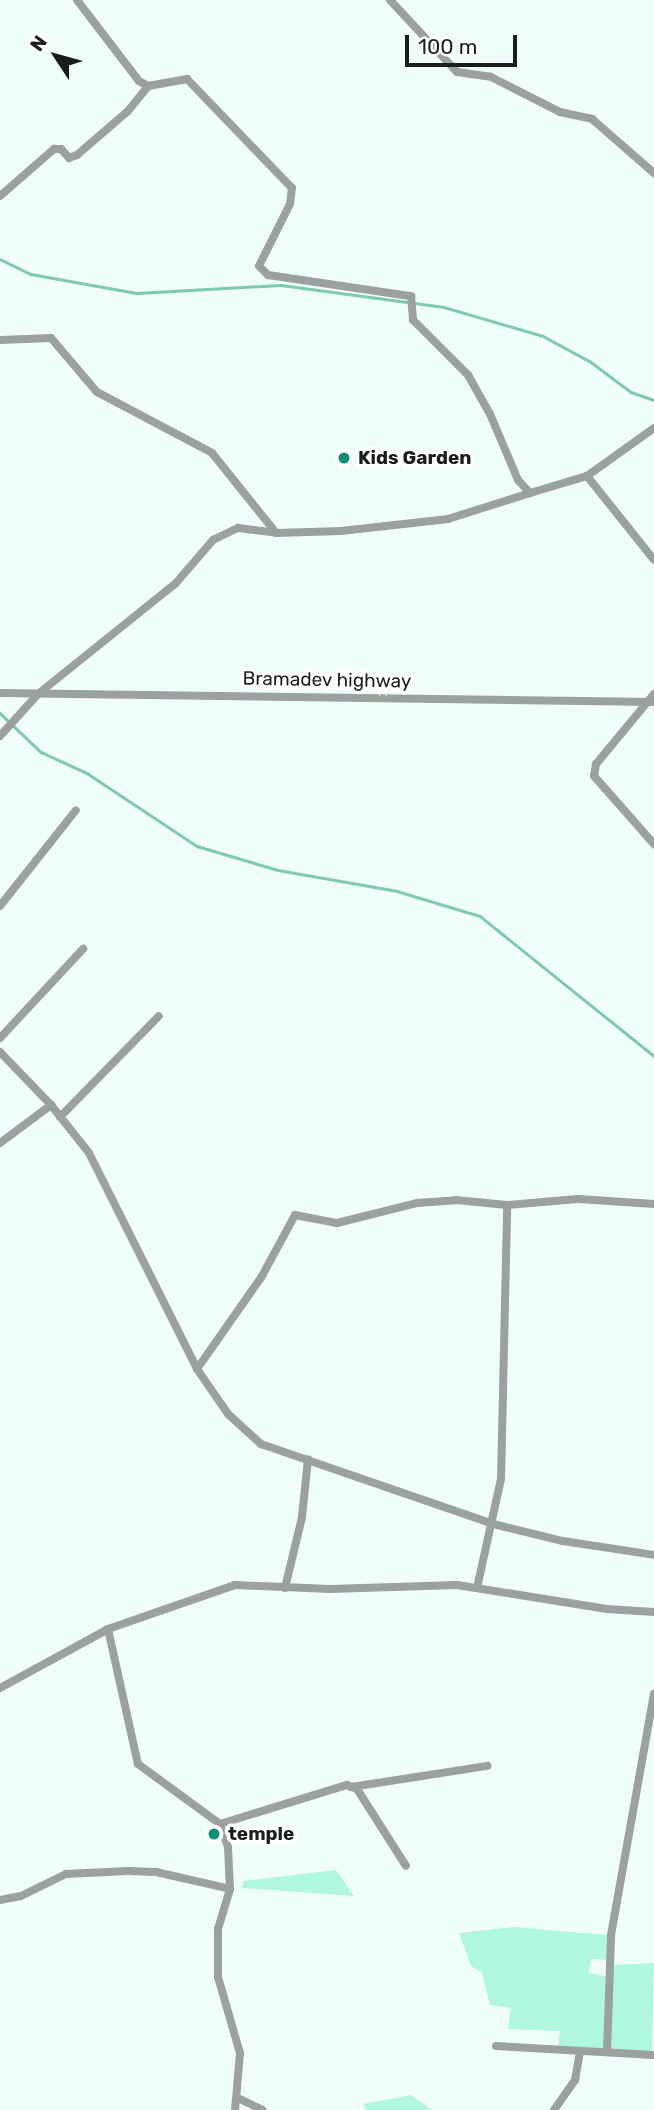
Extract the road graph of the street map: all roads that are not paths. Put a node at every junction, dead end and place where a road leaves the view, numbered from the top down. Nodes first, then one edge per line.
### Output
1 (77, 0) edge
2 (390, 0) edge
3 (148, 86) junction
4 (654, 173) edge
5 (0, 197) edge
6 (0, 340) edge
7 (654, 428) edge
8 (587, 475) junction
9 (530, 494) junction
10 (275, 533) junction
11 (654, 561) edge
12 (0, 693) edge
13 (38, 694) junction
14 (654, 694) edge
15 (651, 702) edge
16 (0, 736) edge
17 (76, 810) dead end
18 (654, 844) edge
19 (0, 906) edge
20 (83, 949) dead end
21 (159, 1016) dead end
22 (0, 1038) edge
23 (0, 1052) edge
24 (51, 1105) junction
25 (60, 1117) junction
26 (0, 1143) edge
27 (507, 1205) junction
28 (654, 1205) edge
29 (197, 1369) junction
30 (308, 1459) junction
31 (494, 1524) junction
32 (654, 1555) edge
33 (477, 1587) junction
34 (285, 1588) junction
35 (654, 1612) edge
36 (108, 1629) junction
37 (0, 1688) edge
38 (654, 1694) edge
39 (487, 1766) dead end
40 (351, 1787) junction
41 (220, 1824) junction
42 (406, 1866) dead end
43 (230, 1889) junction
44 (0, 1900) edge
45 (496, 2046) dead end
46 (580, 2051) junction
47 (607, 2052) junction
48 (654, 2055) edge
49 (240, 2099) junction
50 (236, 2110) edge
51 (263, 2110) edge
52 (554, 2110) edge

1 - 3 street
2 - 4 street
3 - 5 street
3 - 9 street
6 - 10 street
7 - 8 street
8 - 9 street
8 - 11 street
9 - 10 street
10 - 13 street
12 - 13 street, Bramadev highway
13 - 15 street, Bramadev highway
13 - 16 street
14 - 15 street
15 - 18 street
17 - 19 street
20 - 22 street
21 - 25 street
23 - 24 street
24 - 25 street
24 - 26 street
25 - 29 street
27 - 28 street
27 - 29 street
27 - 31 street
29 - 30 street
30 - 31 street
30 - 34 street
31 - 32 street
31 - 33 street
33 - 34 street
33 - 35 street
34 - 36 street
36 - 37 street
36 - 41 street
38 - 47 street
39 - 40 street
40 - 41 street
40 - 42 street
41 - 43 street
43 - 44 street
43 - 49 street
45 - 46 street
46 - 47 street
46 - 52 street
47 - 48 street
49 - 50 street
49 - 51 street

